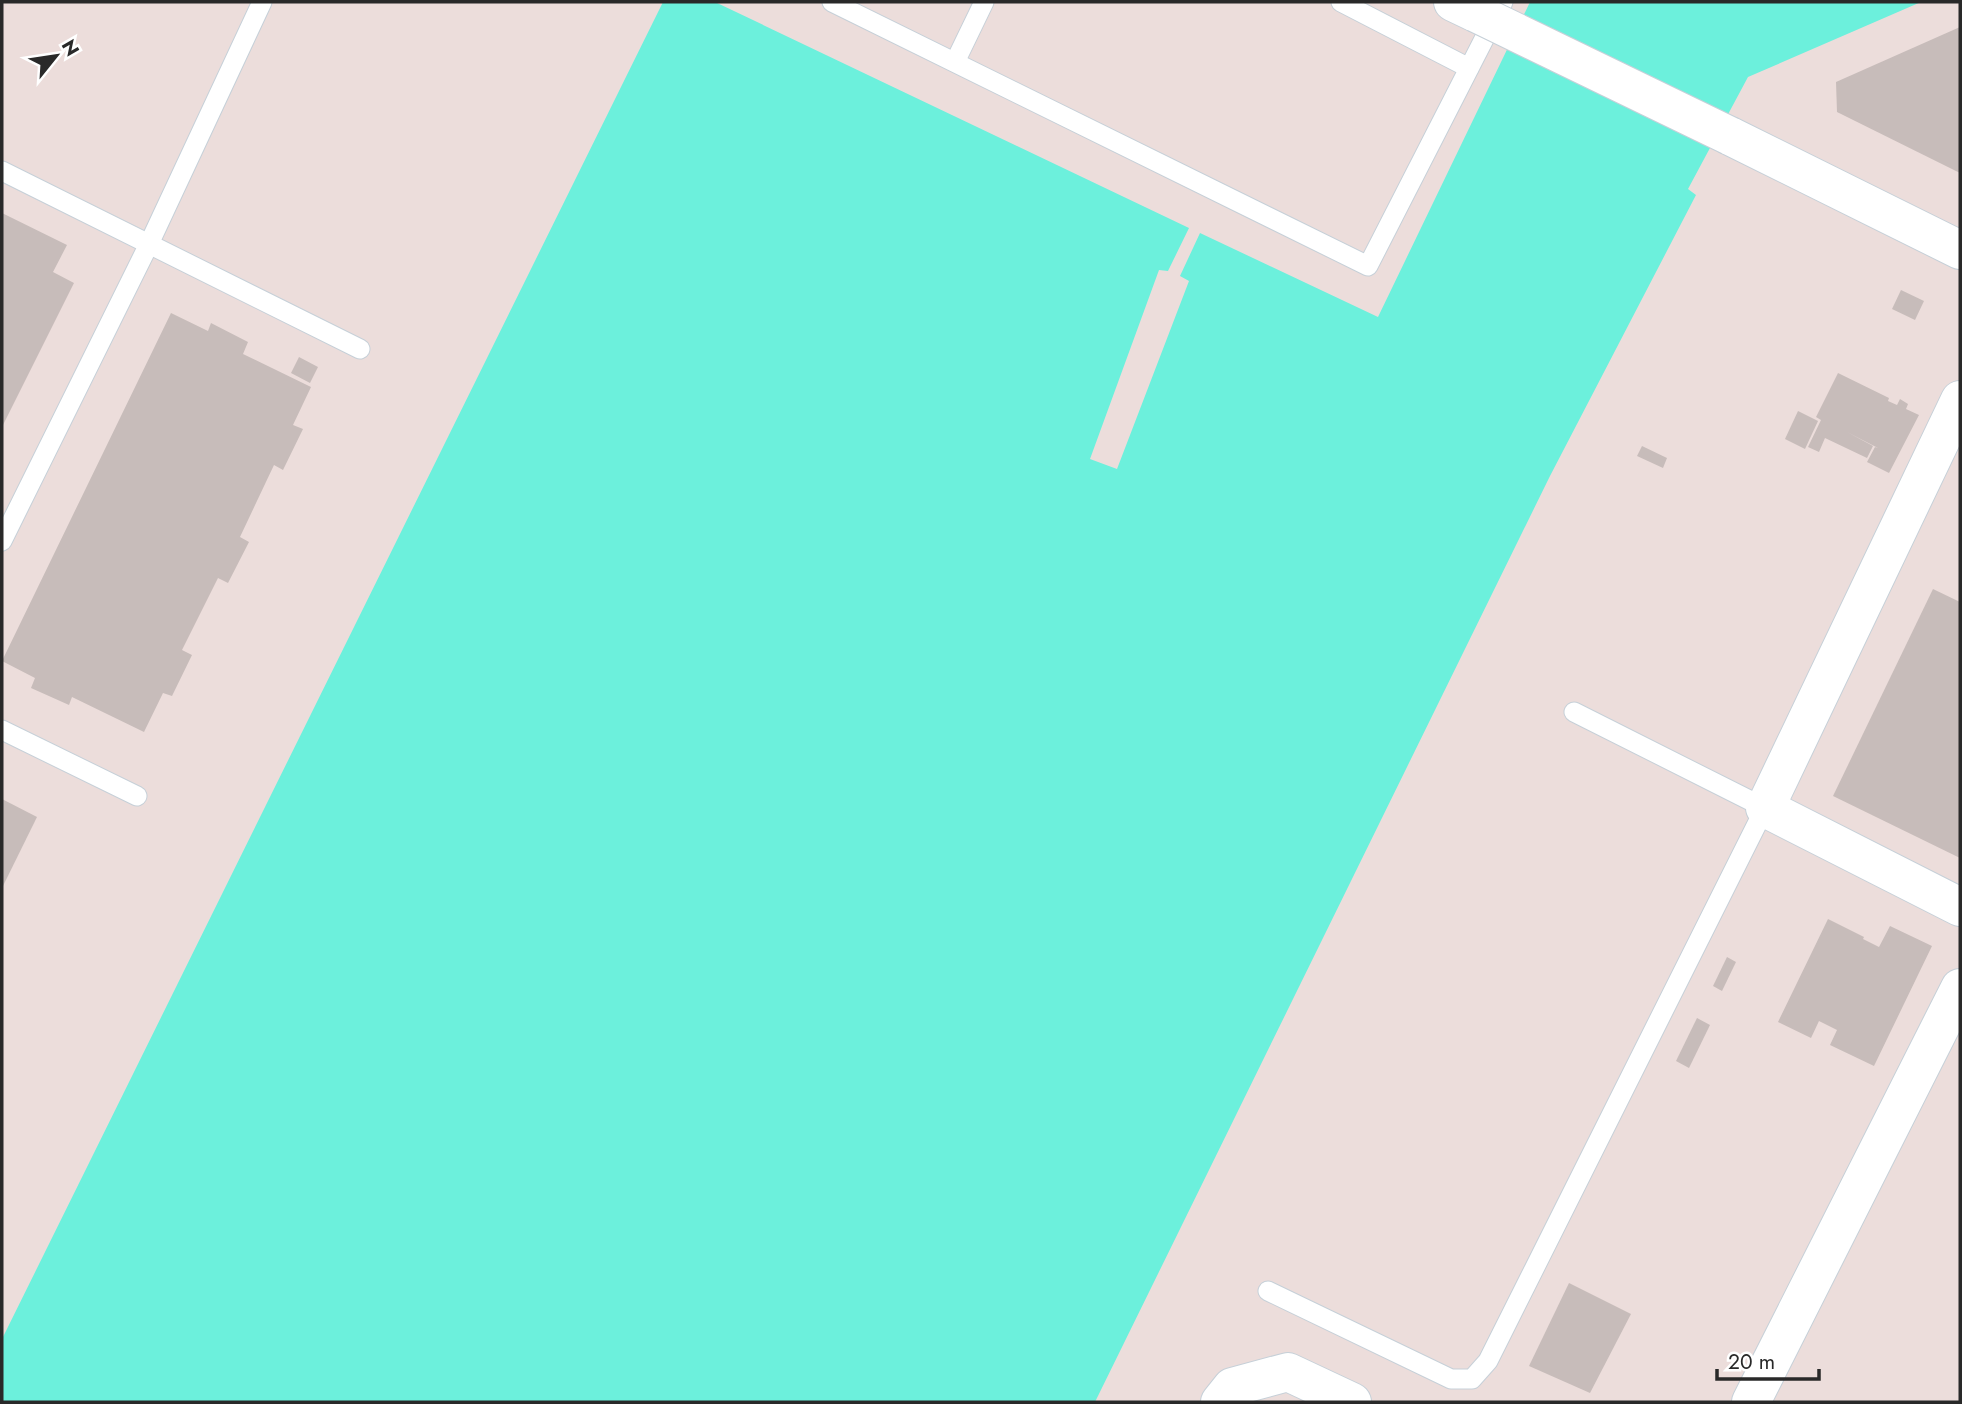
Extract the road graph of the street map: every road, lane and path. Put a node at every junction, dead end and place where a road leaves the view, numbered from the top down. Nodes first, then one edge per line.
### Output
1 (262, 2) edge
2 (832, 2) edge
3 (984, 2) edge
4 (1340, 2) edge
5 (1477, 6) edge
6 (955, 62) junction
7 (1469, 68) junction
8 (2, 171) edge
9 (149, 244) junction
10 (1960, 250) edge
11 (360, 349) dead end
12 (1960, 400) edge
13 (2, 541) edge
14 (1574, 712) dead end
15 (2, 730) edge
16 (137, 796) dead end
17 (1765, 808) junction
18 (1960, 907) edge
19 (1960, 988) edge
20 (1268, 1291) dead end
21 (1220, 1402) edge
22 (1352, 1402) edge
23 (1751, 1402) edge

1 - 9 lane
2 - 6 lane
3 - 6 lane
4 - 7 lane
5 - 7 lane
5 - 10 street, bridge
6 - 7 lane
8 - 9 lane
9 - 11 lane
9 - 13 lane
12 - 17 street
14 - 17 lane
15 - 16 lane
17 - 18 street
17 - 20 lane
19 - 23 street
21 - 22 street

